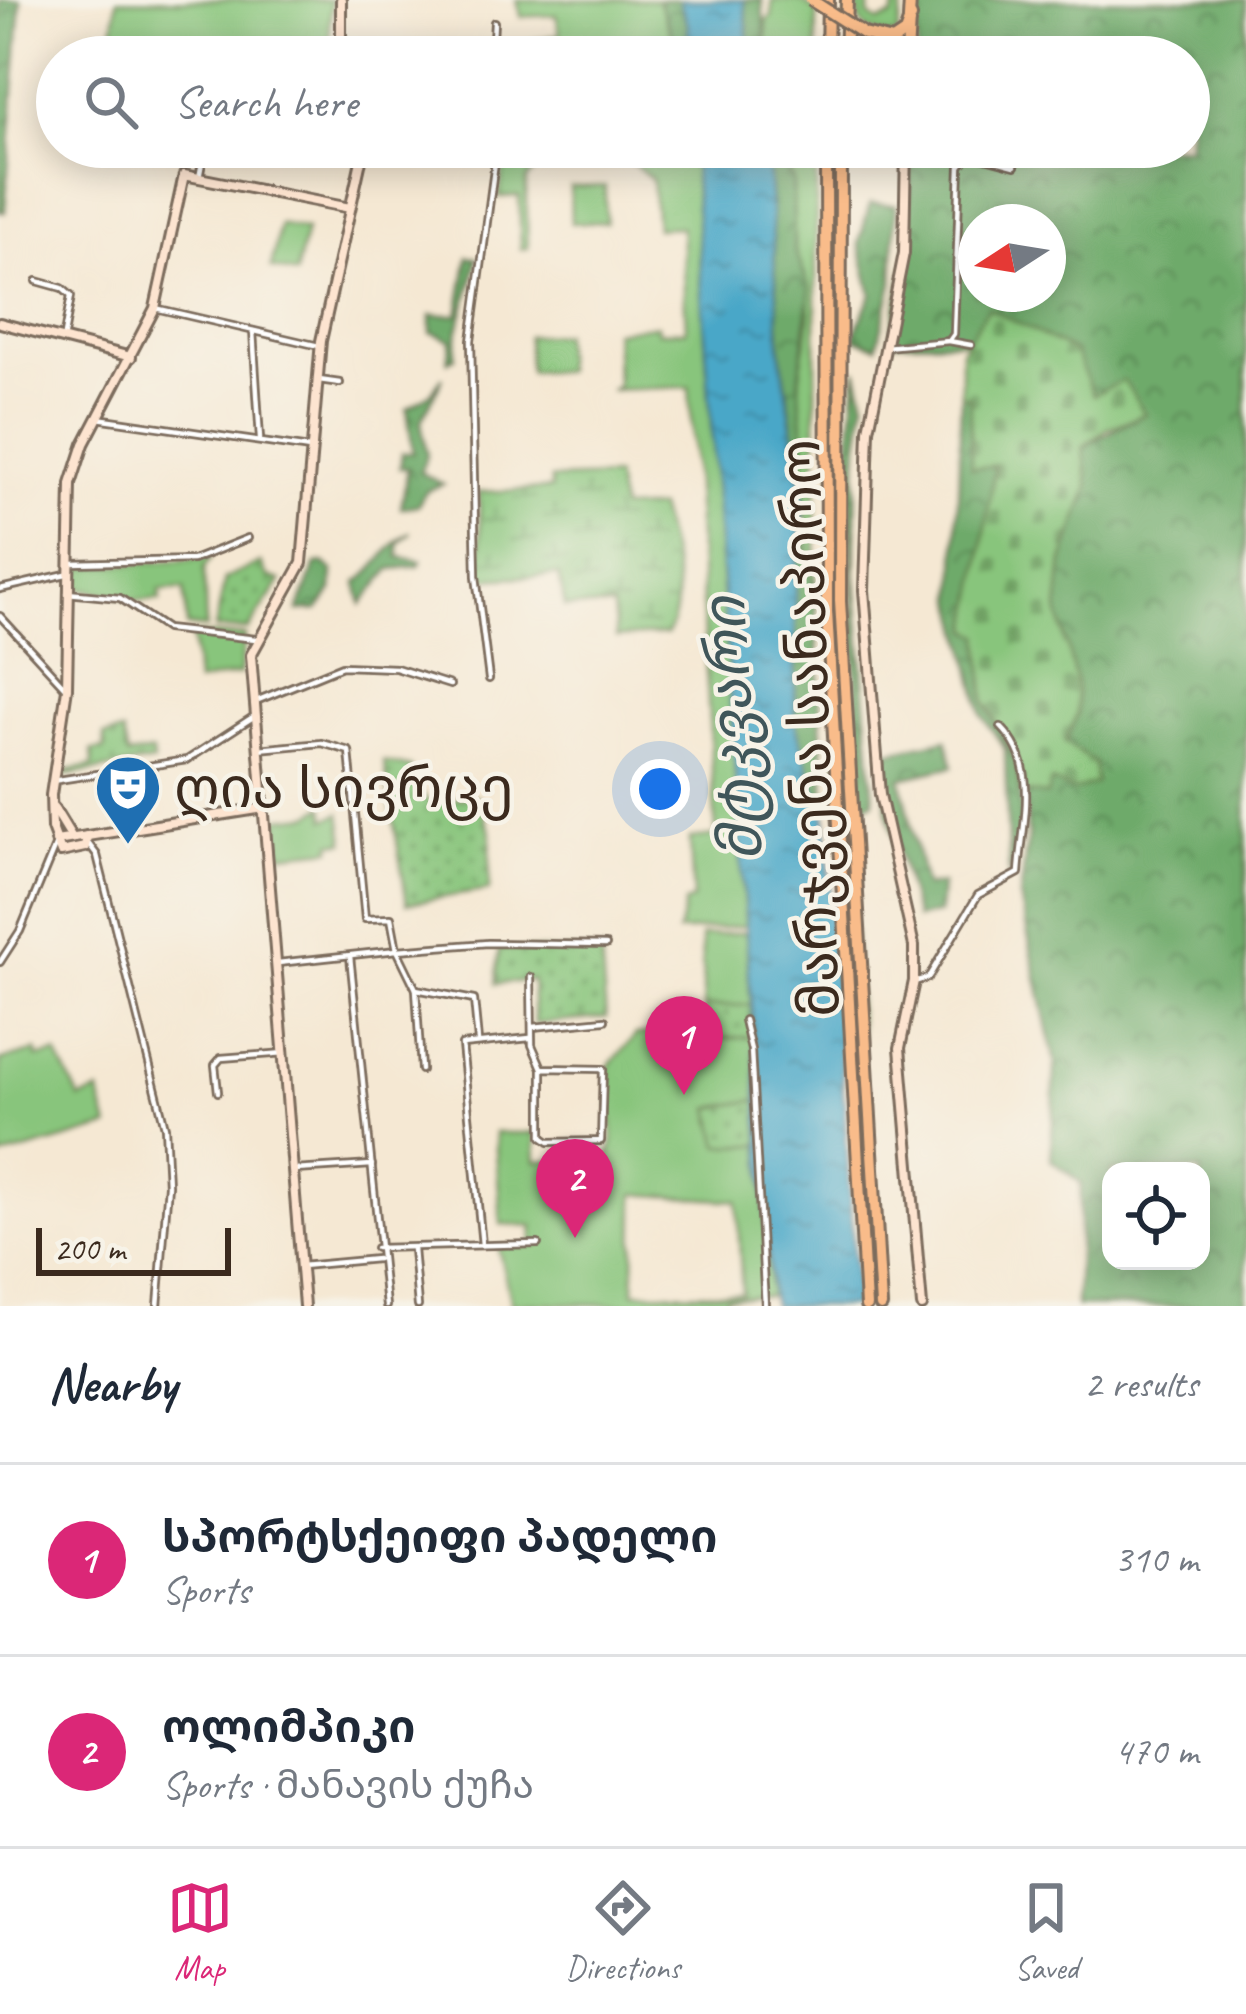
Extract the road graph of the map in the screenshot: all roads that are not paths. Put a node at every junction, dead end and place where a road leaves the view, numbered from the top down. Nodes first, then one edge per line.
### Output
1 (341, 0) edge
2 (811, 0) edge
3 (828, 0) edge
4 (848, 0) edge
5 (910, 0) edge
6 (911, 17) junction
7 (494, 22) dead end
8 (341, 36) edge
9 (493, 36) edge
10 (827, 36) edge
11 (845, 36) edge
12 (868, 36) edge
13 (901, 36) edge
14 (910, 36) edge
15 (201, 168) edge
16 (360, 168) edge
17 (493, 168) edge
18 (826, 168) edge
19 (841, 168) edge
20 (906, 168) edge
21 (962, 168) edge
22 (199, 178) junction
23 (351, 208) junction
24 (37, 281) dead end
25 (154, 308) junction
26 (0, 323) edge
27 (253, 330) junction
28 (64, 335) junction
29 (949, 341) junction
30 (320, 346) junction
31 (971, 346) dead end
32 (884, 347) junction
33 (131, 357) junction
34 (319, 380) junction
35 (340, 382) dead end
36 (97, 418) junction
37 (260, 440) junction
38 (315, 449) junction
39 (248, 538) dead end
40 (66, 568) junction
41 (0, 589) edge
42 (67, 592) junction
43 (0, 616) edge
44 (256, 639) junction
45 (489, 679) dead end
46 (450, 685) dead end
47 (67, 688) junction
48 (254, 702) junction
49 (255, 716) junction
50 (1001, 728) dead end
51 (258, 748) junction
52 (52, 781) junction
53 (51, 795) junction
54 (264, 808) junction
55 (71, 836) junction
56 (85, 842) junction
57 (58, 846) junction
58 (606, 946) dead end
59 (397, 950) junction
60 (350, 956) junction
61 (0, 962) edge
62 (278, 963) junction
63 (531, 977) dead end
64 (914, 981) junction
65 (416, 989) junction
66 (605, 1020) dead end
67 (744, 1020) dead end
68 (532, 1027) junction
69 (532, 1038) junction
70 (478, 1041) junction
71 (285, 1053) junction
72 (542, 1068) junction
73 (421, 1070) dead end
74 (218, 1092) dead end
75 (372, 1166) junction
76 (295, 1170) junction
77 (538, 1244) dead end
78 (482, 1245) junction
79 (376, 1249) junction
80 (413, 1250) junction
81 (377, 1259) junction
82 (302, 1266) junction
83 (158, 1306) edge
84 (304, 1306) edge
85 (386, 1306) edge
86 (418, 1306) edge
87 (765, 1306) edge
88 (866, 1306) edge
89 (881, 1306) edge
90 (922, 1306) edge

1 - 8 street
2 - 12 highway, bridge
3 - 10 highway
4 - 11 highway
5 - 6 highway
6 - 13 highway
6 - 14 highway
7 - 9 street
15 - 22 street
16 - 23 street
17 - 45 street
18 - 88 highway, მარჯვენა სანაპირო
19 - 89 highway, მარჯვენა სანაპირო
20 - 32 street
21 - 29 street
22 - 23 street
22 - 25 street
23 - 30 street
24 - 28 street
25 - 27 street
25 - 33 street
26 - 28 street
27 - 30 street
27 - 37 street
28 - 33 street
29 - 31 street
29 - 32 street
30 - 34 street
32 - 64 street
33 - 36 street
34 - 35 street
34 - 38 street
36 - 37 street
36 - 40 street
37 - 38 street
38 - 44 street
39 - 40 street
40 - 41 street
40 - 42 street
42 - 44 street
42 - 47 street
43 - 47 street
44 - 48 street
46 - 48 street
47 - 52 street
48 - 49 street
49 - 51 street
49 - 52 street
50 - 64 street
51 - 54 street
51 - 59 street
52 - 53 street
53 - 55 street
53 - 57 street
54 - 56 street
54 - 62 street
55 - 56 street
55 - 57 street
56 - 57 street
56 - 83 street
57 - 61 street
58 - 59 street
59 - 60 street
59 - 65 street
60 - 62 street
60 - 75 street
62 - 71 street
63 - 68 street
64 - 90 street
65 - 70 street
65 - 73 street
66 - 68 street
67 - 87 street
68 - 69 street
69 - 70 street
69 - 72 street
70 - 78 street
71 - 74 street
71 - 76 street
72 - 72 street
75 - 76 street
75 - 79 street
76 - 82 street
77 - 78 street
78 - 80 street
79 - 80 street
79 - 81 street
80 - 86 street
81 - 82 street
81 - 85 street
82 - 84 street

